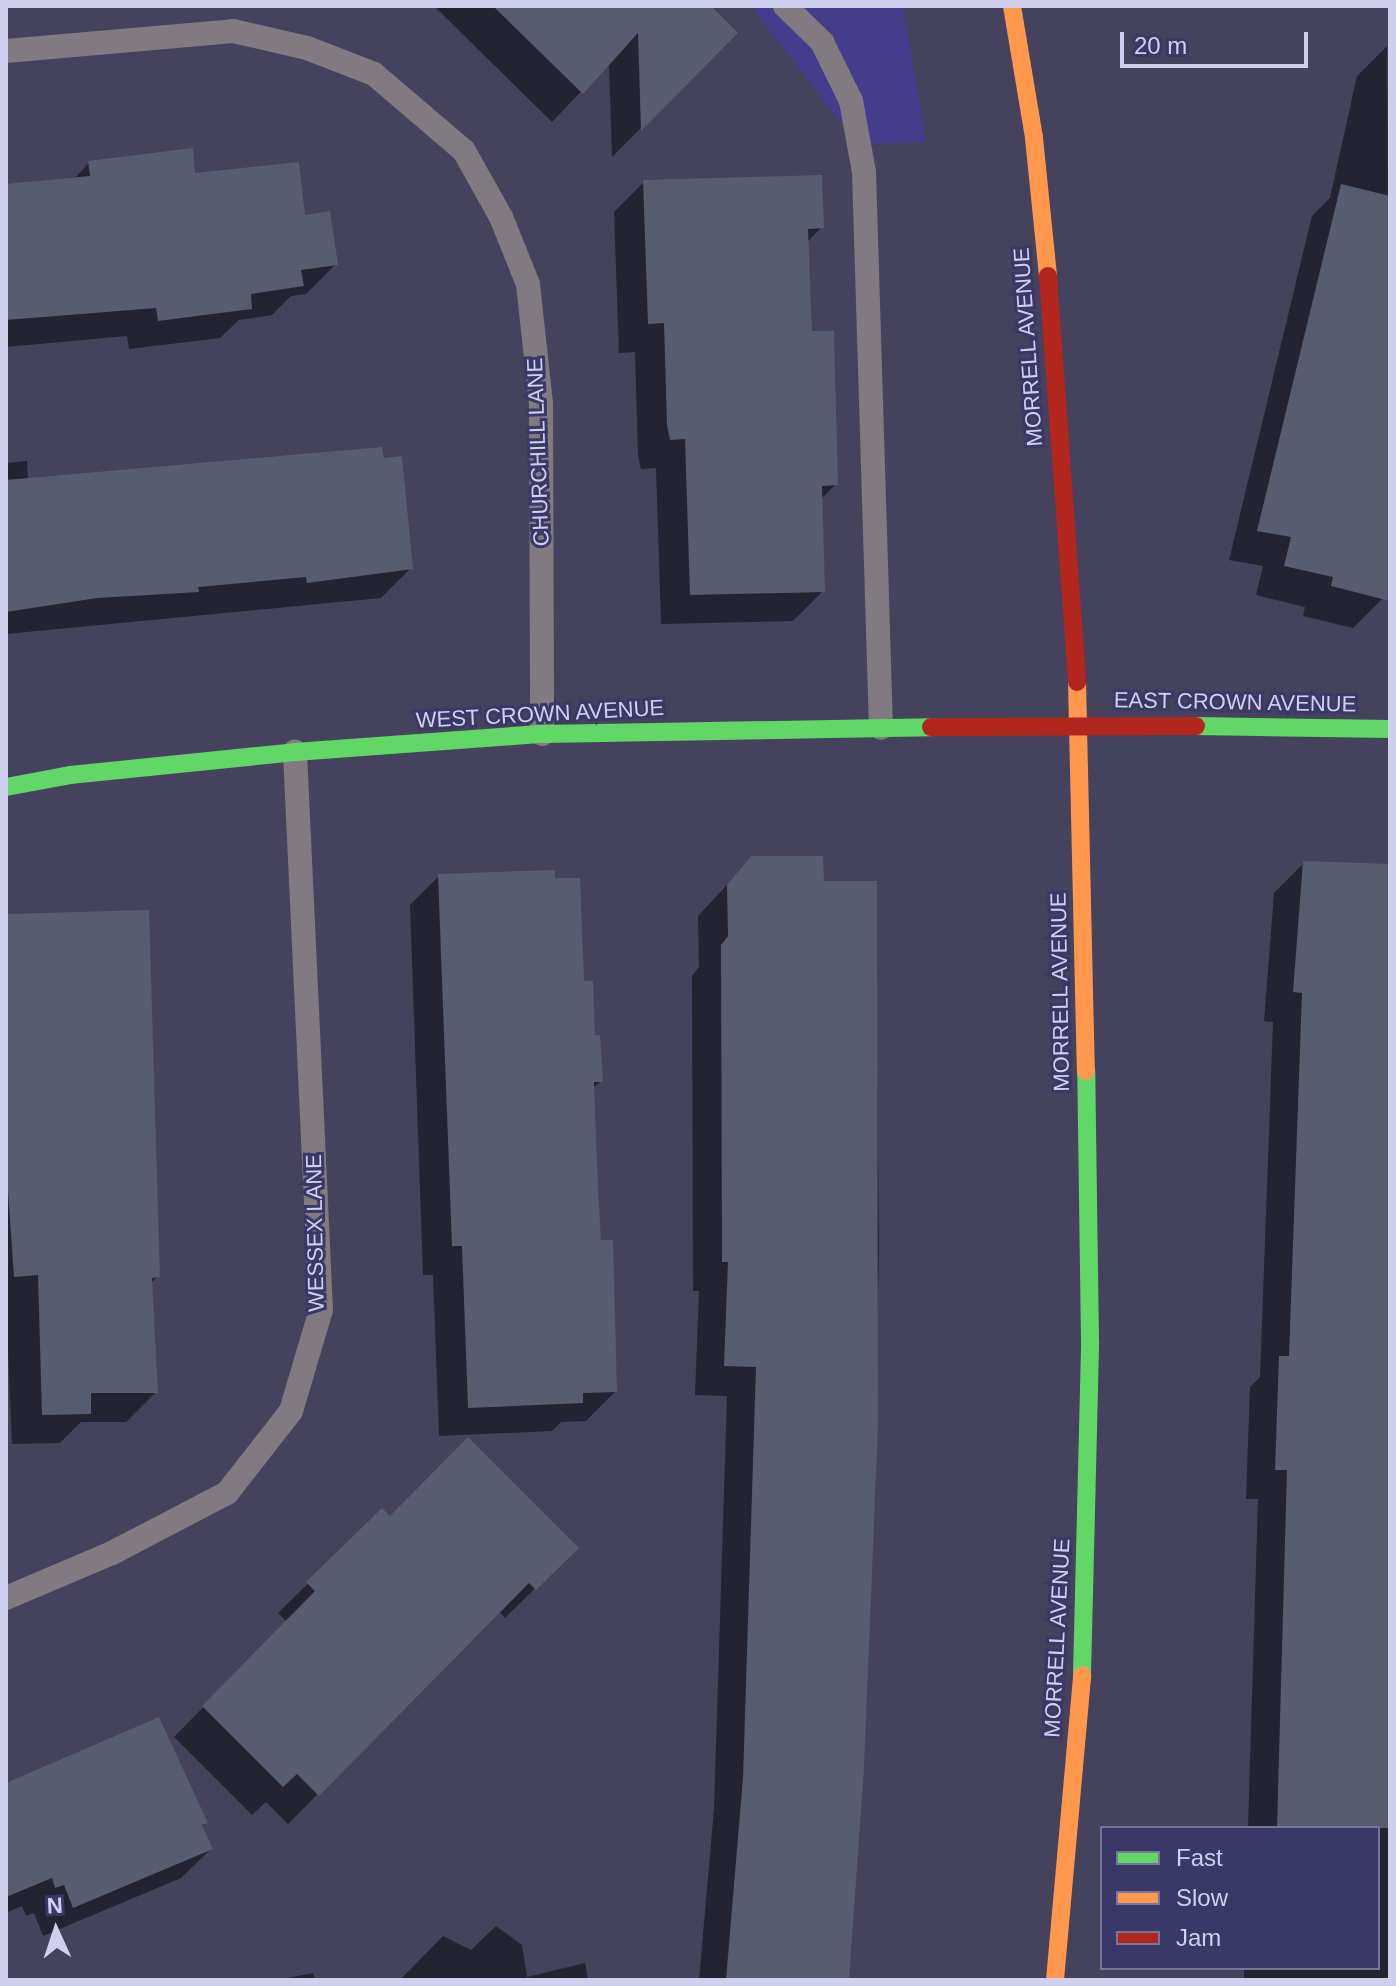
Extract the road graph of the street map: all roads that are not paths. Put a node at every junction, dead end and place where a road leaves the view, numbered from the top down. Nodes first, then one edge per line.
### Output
1 (785, 6) edge
2 (1012, 6) edge
3 (6, 51) edge
4 (1080, 724) junction
5 (881, 728) junction
6 (1390, 729) edge
7 (542, 734) junction
8 (295, 752) junction
9 (6, 787) edge
10 (6, 1598) edge
11 (1055, 1980) edge

1 - 5 street
2 - 4 street, MORRELL AVENUE
3 - 7 street, CHURCHILL LANE
4 - 5 street, WEST CROWN AVENUE
4 - 6 street, EAST CROWN AVENUE
4 - 11 street, MORRELL AVENUE
5 - 7 street, WEST CROWN AVENUE
7 - 8 street, WEST CROWN AVENUE
8 - 9 street, WEST CROWN AVENUE
8 - 10 street, WESSEX LANE

